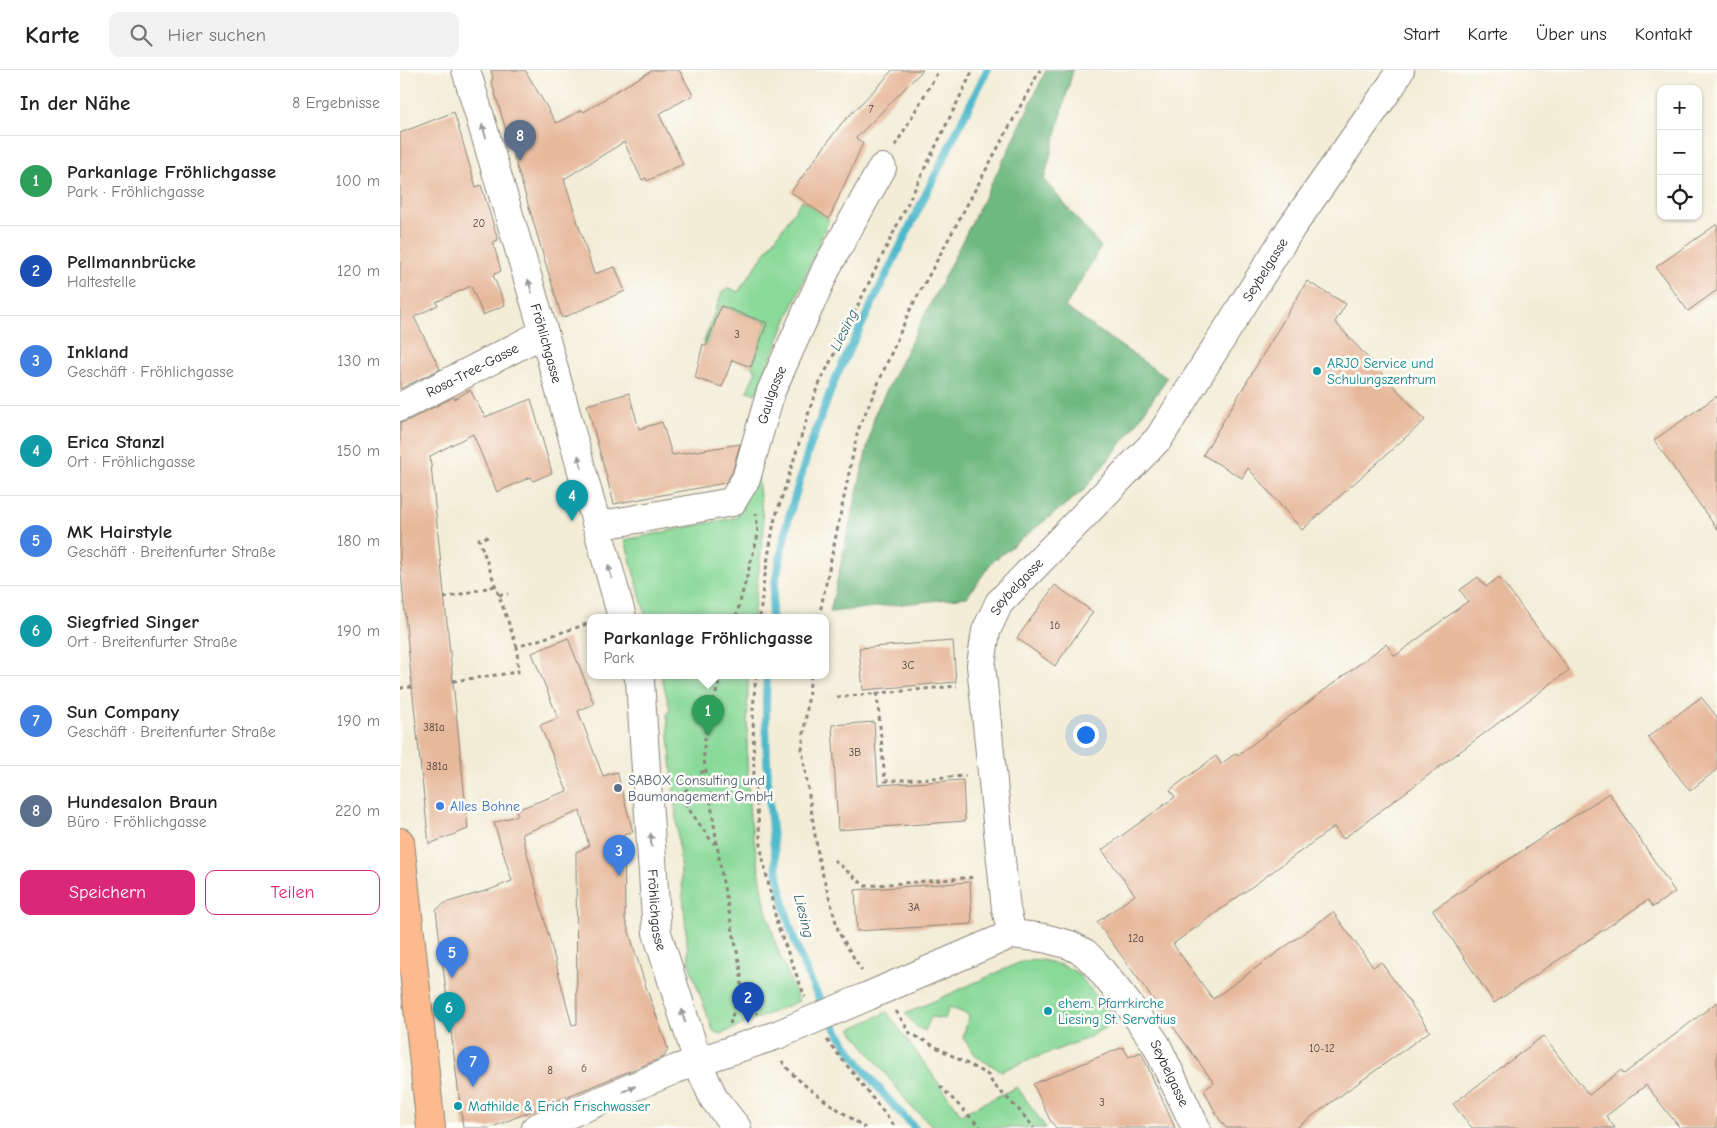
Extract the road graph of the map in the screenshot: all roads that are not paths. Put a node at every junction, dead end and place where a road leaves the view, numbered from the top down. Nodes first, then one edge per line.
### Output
1 (466, 70) edge
2 (1400, 70) edge
3 (882, 168) road end
4 (544, 333) junction
5 (400, 407) edge
6 (597, 526) junction
7 (621, 614) edge
8 (638, 679) edge
9 (400, 842) edge
10 (1012, 934) junction
11 (698, 1062) junction
12 (430, 1128) edge
13 (536, 1128) edge
14 (737, 1128) edge
15 (1196, 1128) edge

4 -> 1 street, Fröhlichgasse
2 - 10 street, Seybelgasse
3 - 6 street, Gaulgasse
4 - 5 street, Rosa-Tree-Gasse
6 -> 4 street, Fröhlichgasse
7 -> 6 street, Fröhlichgasse
11 -> 8 street, Fröhlichgasse
9 - 12 main road
10 - 11 street, bridge
10 - 15 street, Seybelgasse
13 -> 11 street
11 - 14 street, Fröhlichgasse

